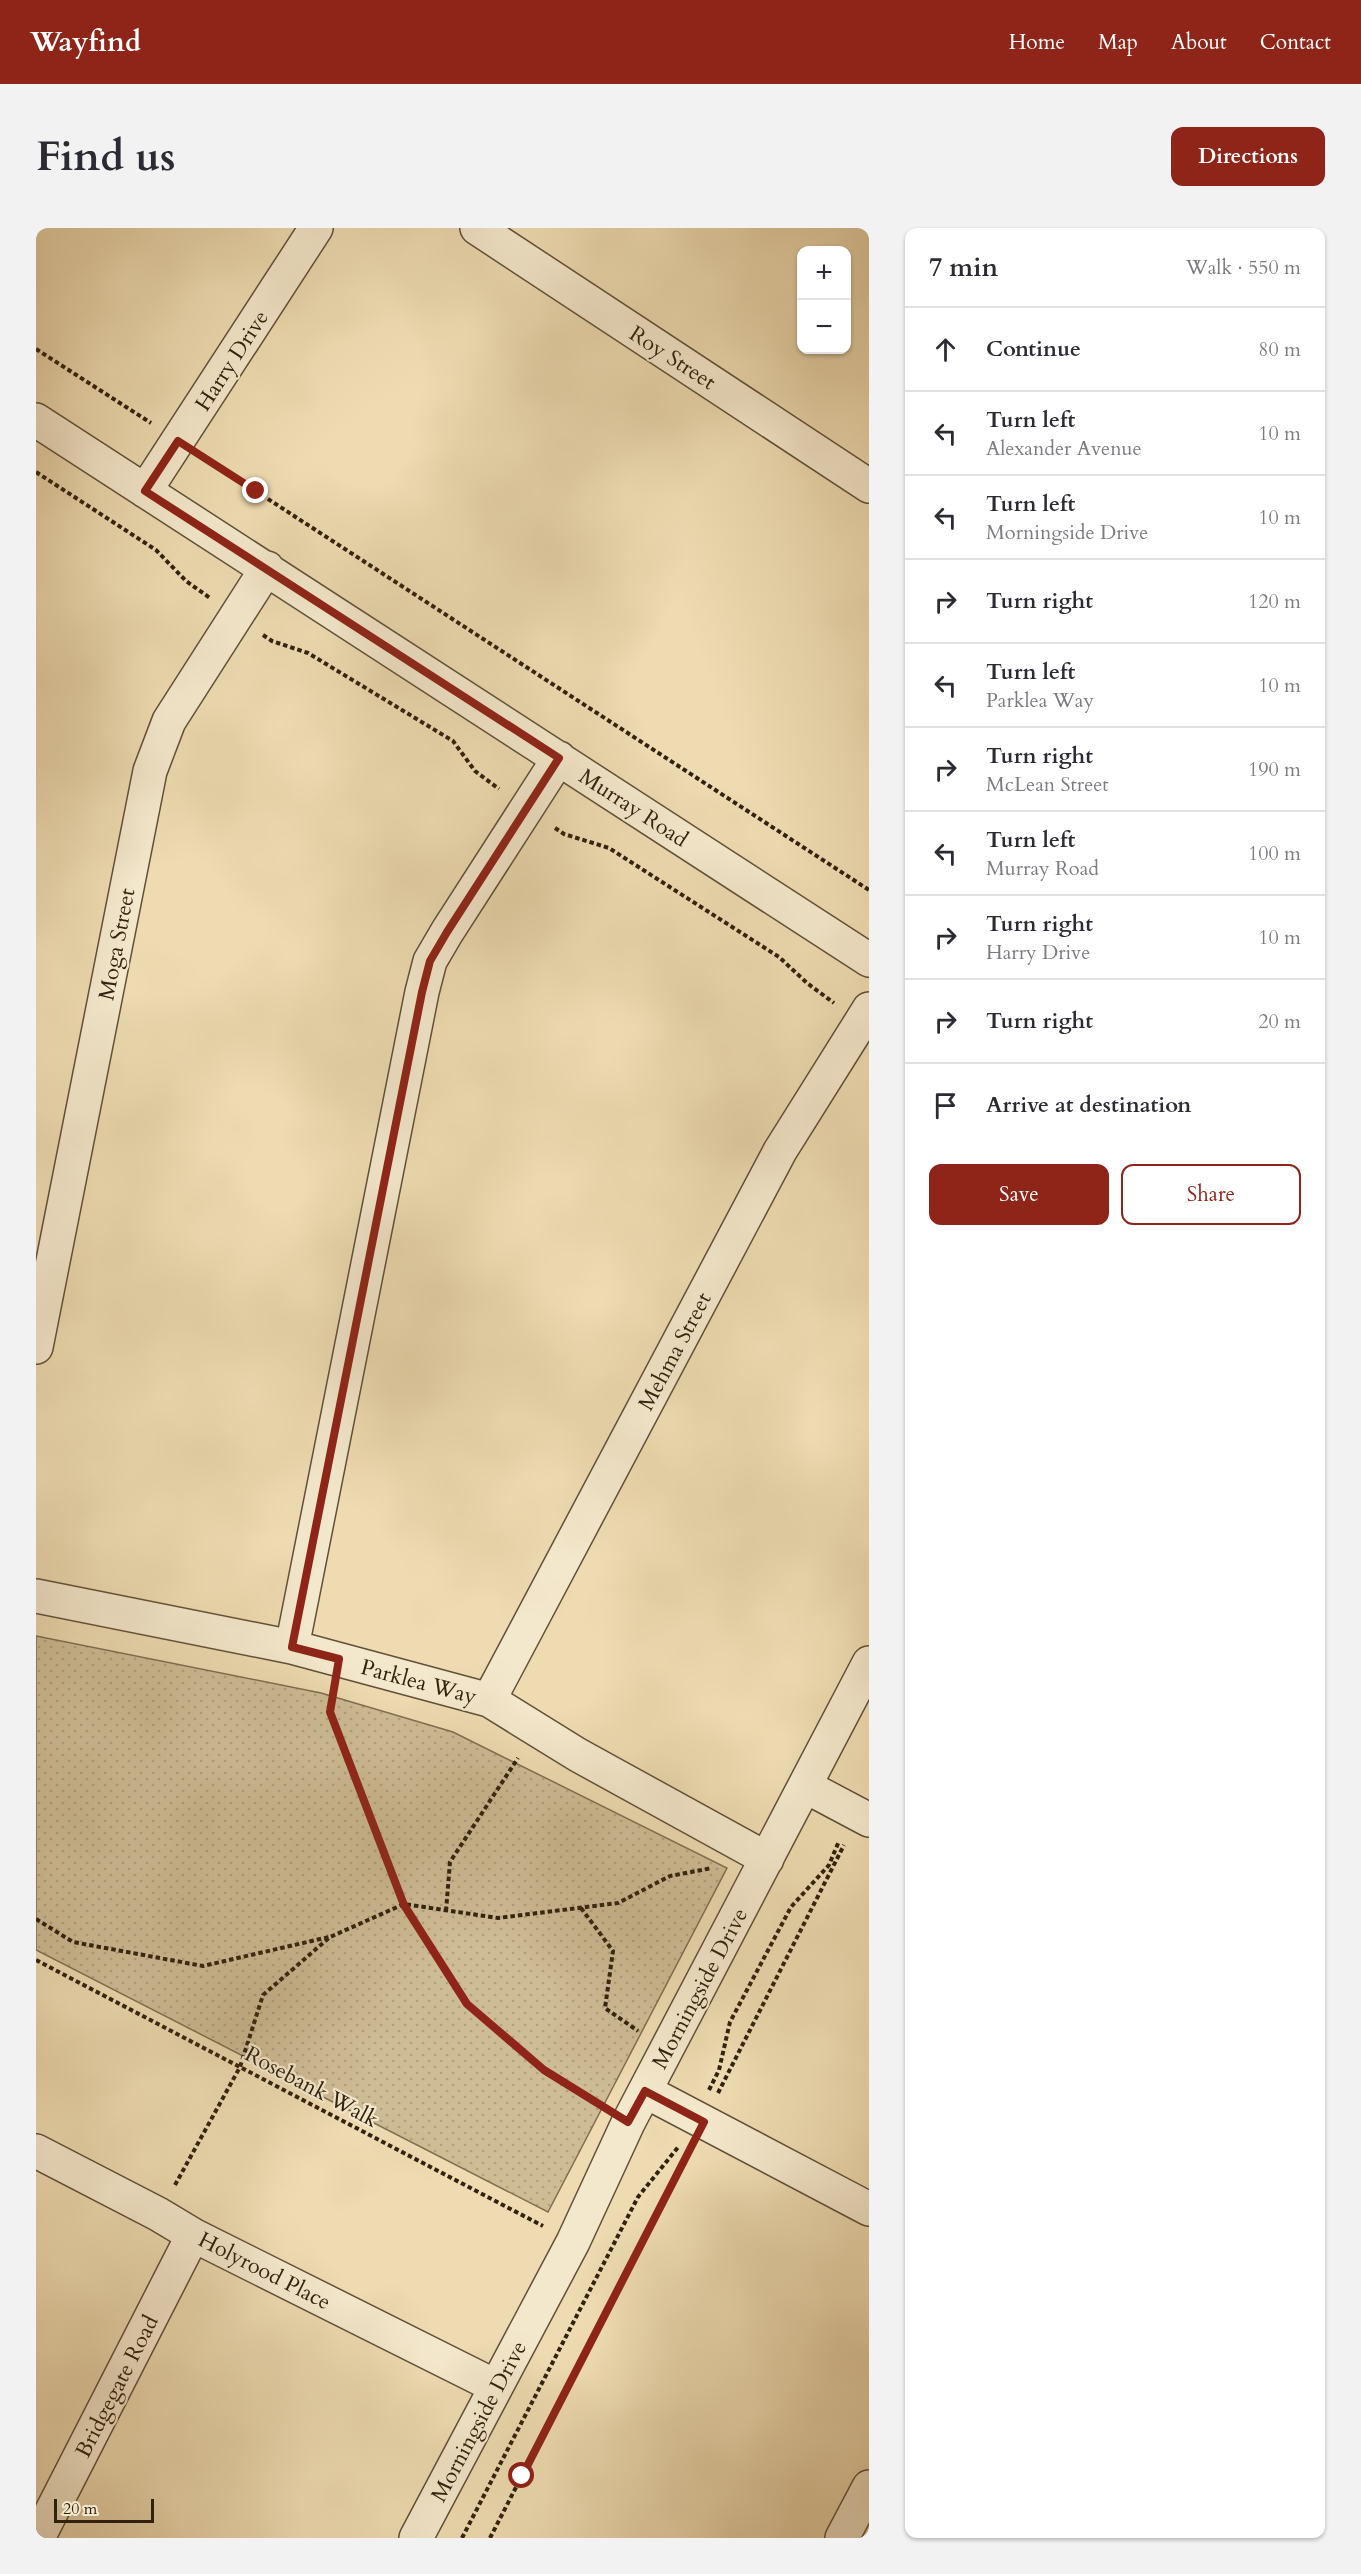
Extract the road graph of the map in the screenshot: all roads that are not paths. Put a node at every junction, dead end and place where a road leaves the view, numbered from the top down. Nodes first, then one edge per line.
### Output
1 (316, 228) edge
2 (477, 228) edge
3 (36, 420) edge
4 (869, 486) edge
5 (145, 491) junction
6 (267, 568) junction
7 (559, 758) junction
8 (869, 960) edge
9 (865, 1016) edge
10 (36, 1347) edge
11 (36, 1596) edge
12 (292, 1647) junction
13 (869, 1664) edge
14 (489, 1700) junction
15 (805, 1786) junction
16 (860, 1816) edge
17 (767, 1859) junction
18 (645, 2091) junction
19 (36, 2151) edge
20 (869, 2209) edge
21 (193, 2235) junction
22 (495, 2386) junction
23 (869, 2487) edge
24 (38, 2538) edge
25 (416, 2538) edge
26 (842, 2538) edge

1 - 5 street, Harry Drive
2 - 4 street, Roy Street
3 - 5 street, Murray Road
5 - 6 street, Murray Road
6 - 7 street, Murray Road
6 - 10 street, Moga Street
7 - 8 street, Murray Road
7 - 12 street
9 - 14 street, Mehma Street
11 - 12 street, Parklea Way
12 - 14 street, Parklea Way
13 - 15 street, Morningside Drive
14 - 17 street, Parklea Way
15 - 16 street
15 - 17 street, Morningside Drive
17 - 18 street, Morningside Drive
18 - 20 street
18 - 22 street, Morningside Drive
19 - 21 street, Holyrood Place
21 - 22 street, Holyrood Place
21 - 24 street, Bridgegate Road
22 - 25 street, Morningside Drive
23 - 26 street

